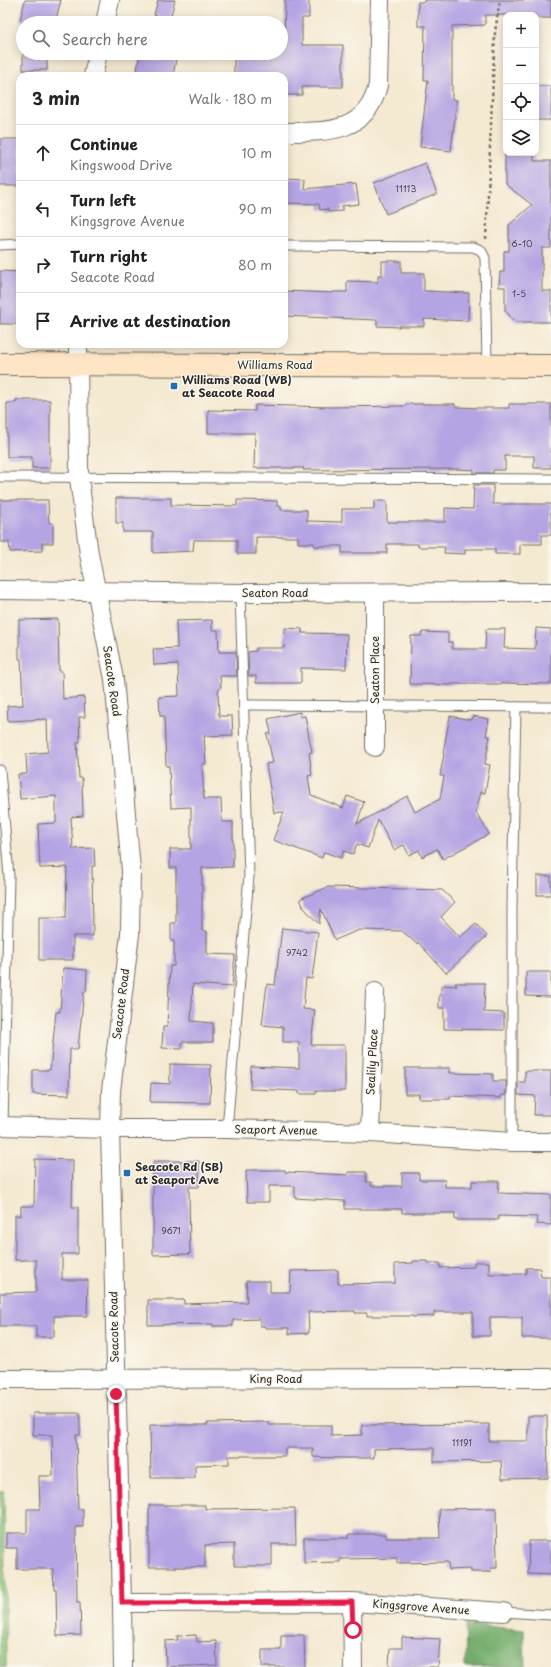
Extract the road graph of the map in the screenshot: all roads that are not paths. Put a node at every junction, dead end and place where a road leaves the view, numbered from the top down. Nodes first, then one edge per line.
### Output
1 (110, 0) edge
2 (380, 0) edge
3 (107, 16) edge
4 (96, 60) edge
5 (94, 72) edge
6 (288, 132) edge
7 (16, 244) edge
8 (0, 245) edge
9 (288, 246) edge
10 (78, 354) edge
11 (0, 364) edge
12 (487, 366) junction
13 (551, 366) edge
14 (0, 477) edge
15 (79, 478) junction
16 (551, 479) edge
17 (0, 590) edge
18 (97, 591) junction
19 (551, 592) edge
20 (240, 593) junction
21 (375, 593) junction
22 (244, 705) junction
23 (375, 706) junction
24 (516, 707) junction
25 (551, 707) edge
26 (375, 747) dead end
27 (0, 770) edge
28 (375, 992) dead end
29 (1, 1126) edge
30 (110, 1129) junction
31 (227, 1129) junction
32 (370, 1133) junction
33 (512, 1142) junction
34 (551, 1142) edge
35 (551, 1378) edge
36 (0, 1379) edge
37 (116, 1379) junction
38 (352, 1602) junction
39 (122, 1603) junction
40 (504, 1612) joint
41 (551, 1615) edge
42 (122, 1667) edge
43 (353, 1667) edge

1 - 3 street
2 - 6 street
4 - 5 street
7 - 8 lane
9 - 12 lane
10 - 11 street, Williams Road
10 - 12 street, Williams Road
10 - 15 street, Seacote Road
12 - 13 street, Williams Road
14 - 15 lane
15 - 16 lane
15 - 18 street, Seacote Road
17 - 18 street, Seaton Road
18 - 20 street, Seaton Road
18 - 30 street, Seacote Road
19 - 21 street, Seaton Road
20 - 21 street, Seaton Road
20 - 22 lane
21 - 23 street, Seaton Place
22 - 23 lane
22 - 31 lane
23 - 24 lane
23 - 26 street, Seaton Place
24 - 25 lane
24 - 33 lane
27 - 29 lane
28 - 32 street, Sealily Place
29 - 30 street, Seaport Avenue
30 - 31 street, Seaport Avenue
30 - 37 street, Seacote Road
31 - 32 street, Seaport Avenue
32 - 33 street, Seaport Avenue
33 - 34 street, Seaport Avenue
35 - 37 street, King Road
36 - 37 street, King Road
37 - 39 street, Seacote Road
38 - 39 street, Kingsgrove Avenue
38 - 40 street, Kingsgrove Avenue
38 - 43 street
39 - 42 street, Seacote Road
40 - 41 lane

